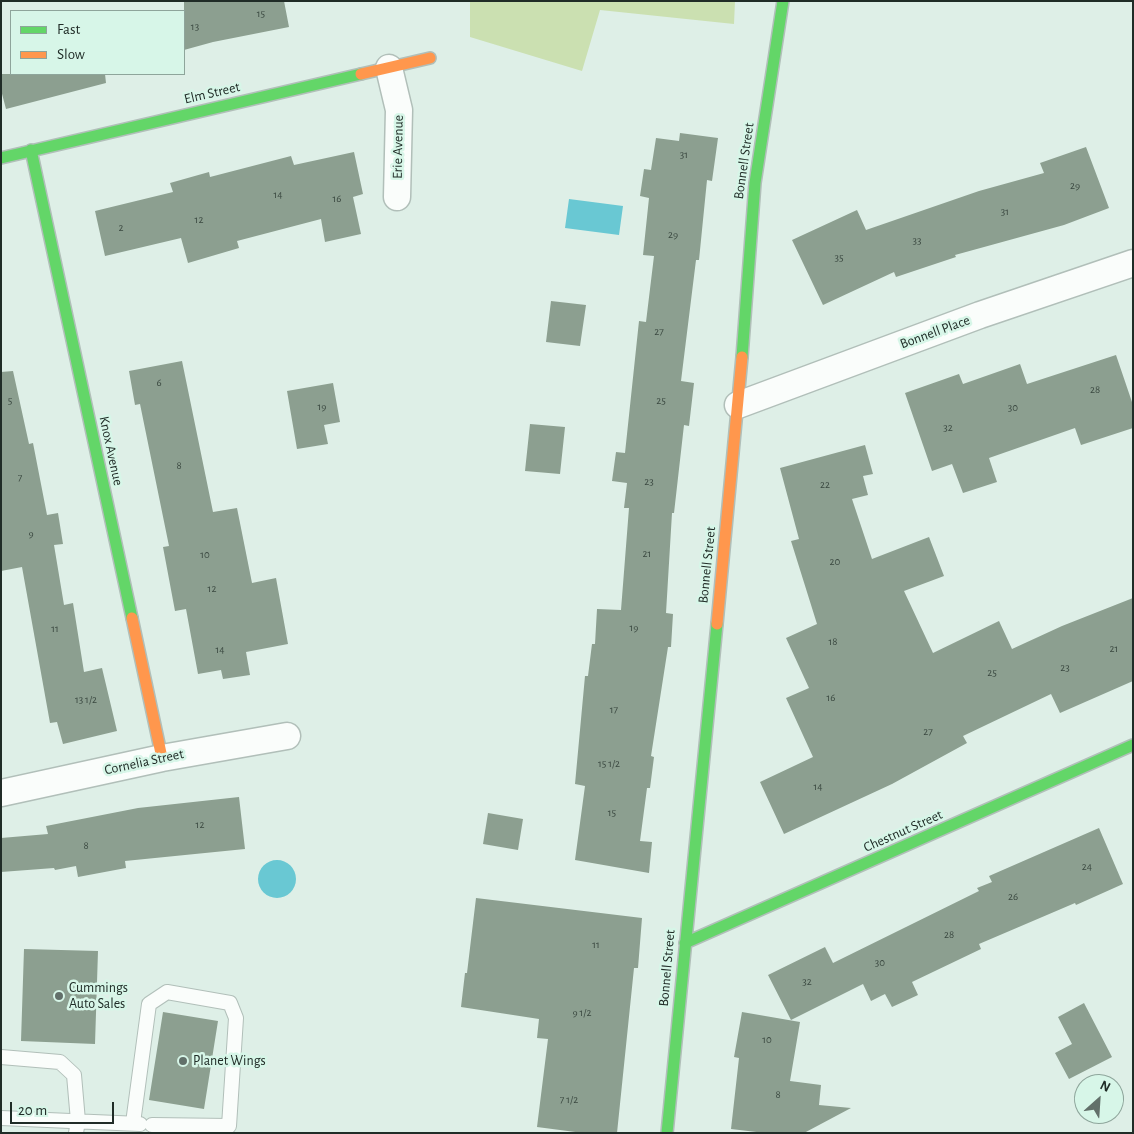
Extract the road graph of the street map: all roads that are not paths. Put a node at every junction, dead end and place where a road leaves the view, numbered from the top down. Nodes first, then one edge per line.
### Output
1 (783, 1) edge
2 (430, 58) dead end
3 (389, 68) junction
4 (31, 150) junction
5 (1, 158) edge
6 (397, 197) dead end
7 (1133, 263) edge
8 (738, 405) junction
9 (287, 736) dead end
10 (1133, 745) edge
11 (162, 758) junction
12 (1, 793) edge
13 (685, 943) junction
14 (1, 1057) edge
15 (1, 1118) edge
16 (133, 1123) junction
17 (77, 1127) edge
18 (152, 1129) edge
19 (667, 1133) edge

1 - 8 street, Bonnell Street
2 - 3 street, Elm Street
3 - 4 street, Elm Street
3 - 6 street, Erie Avenue
4 - 5 street, Elm Street
4 - 11 street, Knox Avenue
7 - 8 street, Bonnell Place
8 - 13 street, Bonnell Street
9 - 11 street, Cornelia Street
10 - 13 street, Chestnut Street
11 - 12 street, Cornelia Street
13 - 19 street, Bonnell Street
14 - 17 lane
15 - 17 lane
16 - 17 lane
16 - 18 lane
16 - 18 lane

